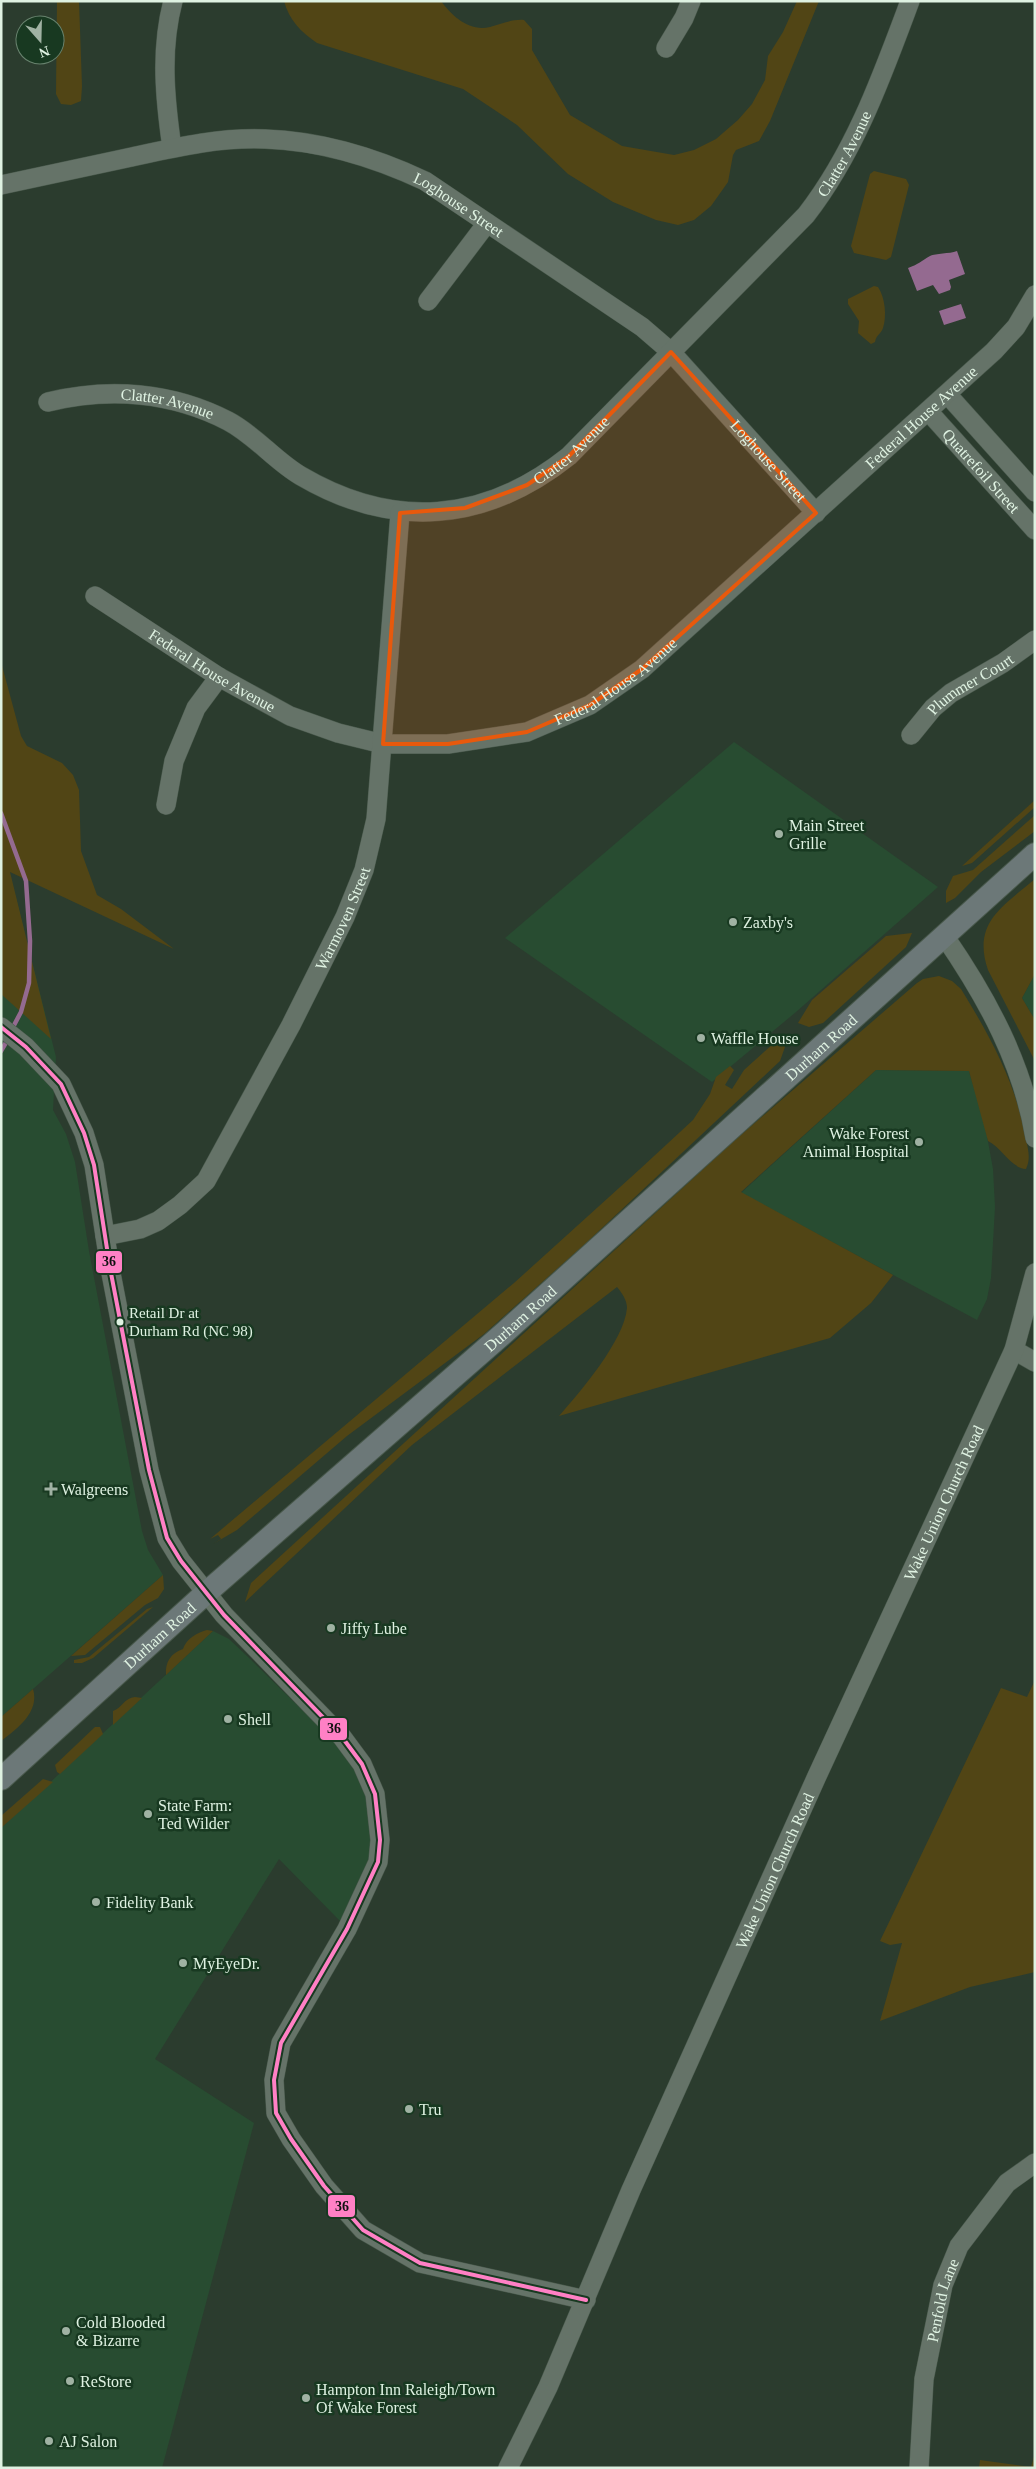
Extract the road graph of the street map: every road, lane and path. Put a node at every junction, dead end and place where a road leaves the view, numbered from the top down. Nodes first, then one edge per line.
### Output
1 (173, 1) edge
2 (691, 1) edge
3 (910, 1) edge
4 (666, 48) dead end
5 (172, 148) junction
6 (1, 185) edge
7 (487, 223) junction
8 (1035, 295) edge
9 (428, 301) dead end
10 (670, 352) junction
11 (947, 394) junction
12 (48, 402) dead end
13 (928, 412) junction
14 (1035, 492) edge
15 (400, 512) junction
16 (816, 513) junction
17 (1035, 530) edge
18 (95, 596) dead end
19 (1035, 640) edge
20 (219, 676) junction
21 (911, 735) dead end
22 (383, 744) junction
23 (166, 805) dead end
24 (1035, 854) edge
25 (945, 937) junction
26 (1, 1026) edge
27 (1035, 1138) edge
28 (105, 1236) junction
29 (1035, 1273) edge
30 (1014, 1350) junction
31 (1035, 1362) edge
32 (206, 1593) junction
33 (1, 1779) edge
34 (1035, 2163) edge
35 (586, 2300) junction
36 (508, 2468) edge
37 (920, 2468) edge

1 - 5 street
2 - 4 street
3 - 10 street, Clatter Avenue
5 - 6 street, Loghouse Street
5 - 7 street, Loghouse Street
7 - 9 street
7 - 10 street, Loghouse Street
8 - 11 street, Federal House Avenue
10 - 15 street, Clatter Avenue
10 - 16 street, Loghouse Street
11 - 13 street, Federal House Avenue
11 - 14 street, Quatrefoil Street
12 - 15 street, Clatter Avenue
13 - 16 street, Federal House Avenue
13 - 17 street, Quatrefoil Street
15 - 22 street, Warmoven Street
16 - 22 street, Federal House Avenue
18 - 20 street, Federal House Avenue
19 - 21 street, Plummer Court
20 - 22 street, Federal House Avenue
20 - 23 street
22 - 28 street, Warmoven Street
24 - 25 main road, Durham Road
25 - 27 street
25 - 32 main road, Durham Road
26 - 28 street
28 - 32 street
29 - 30 street, Wake Union Church Road
30 - 31 street
30 - 35 street, Wake Union Church Road
32 - 33 main road, Durham Road
32 - 35 street
34 - 37 street, Penfold Lane
35 - 36 street, Wake Union Church Road

